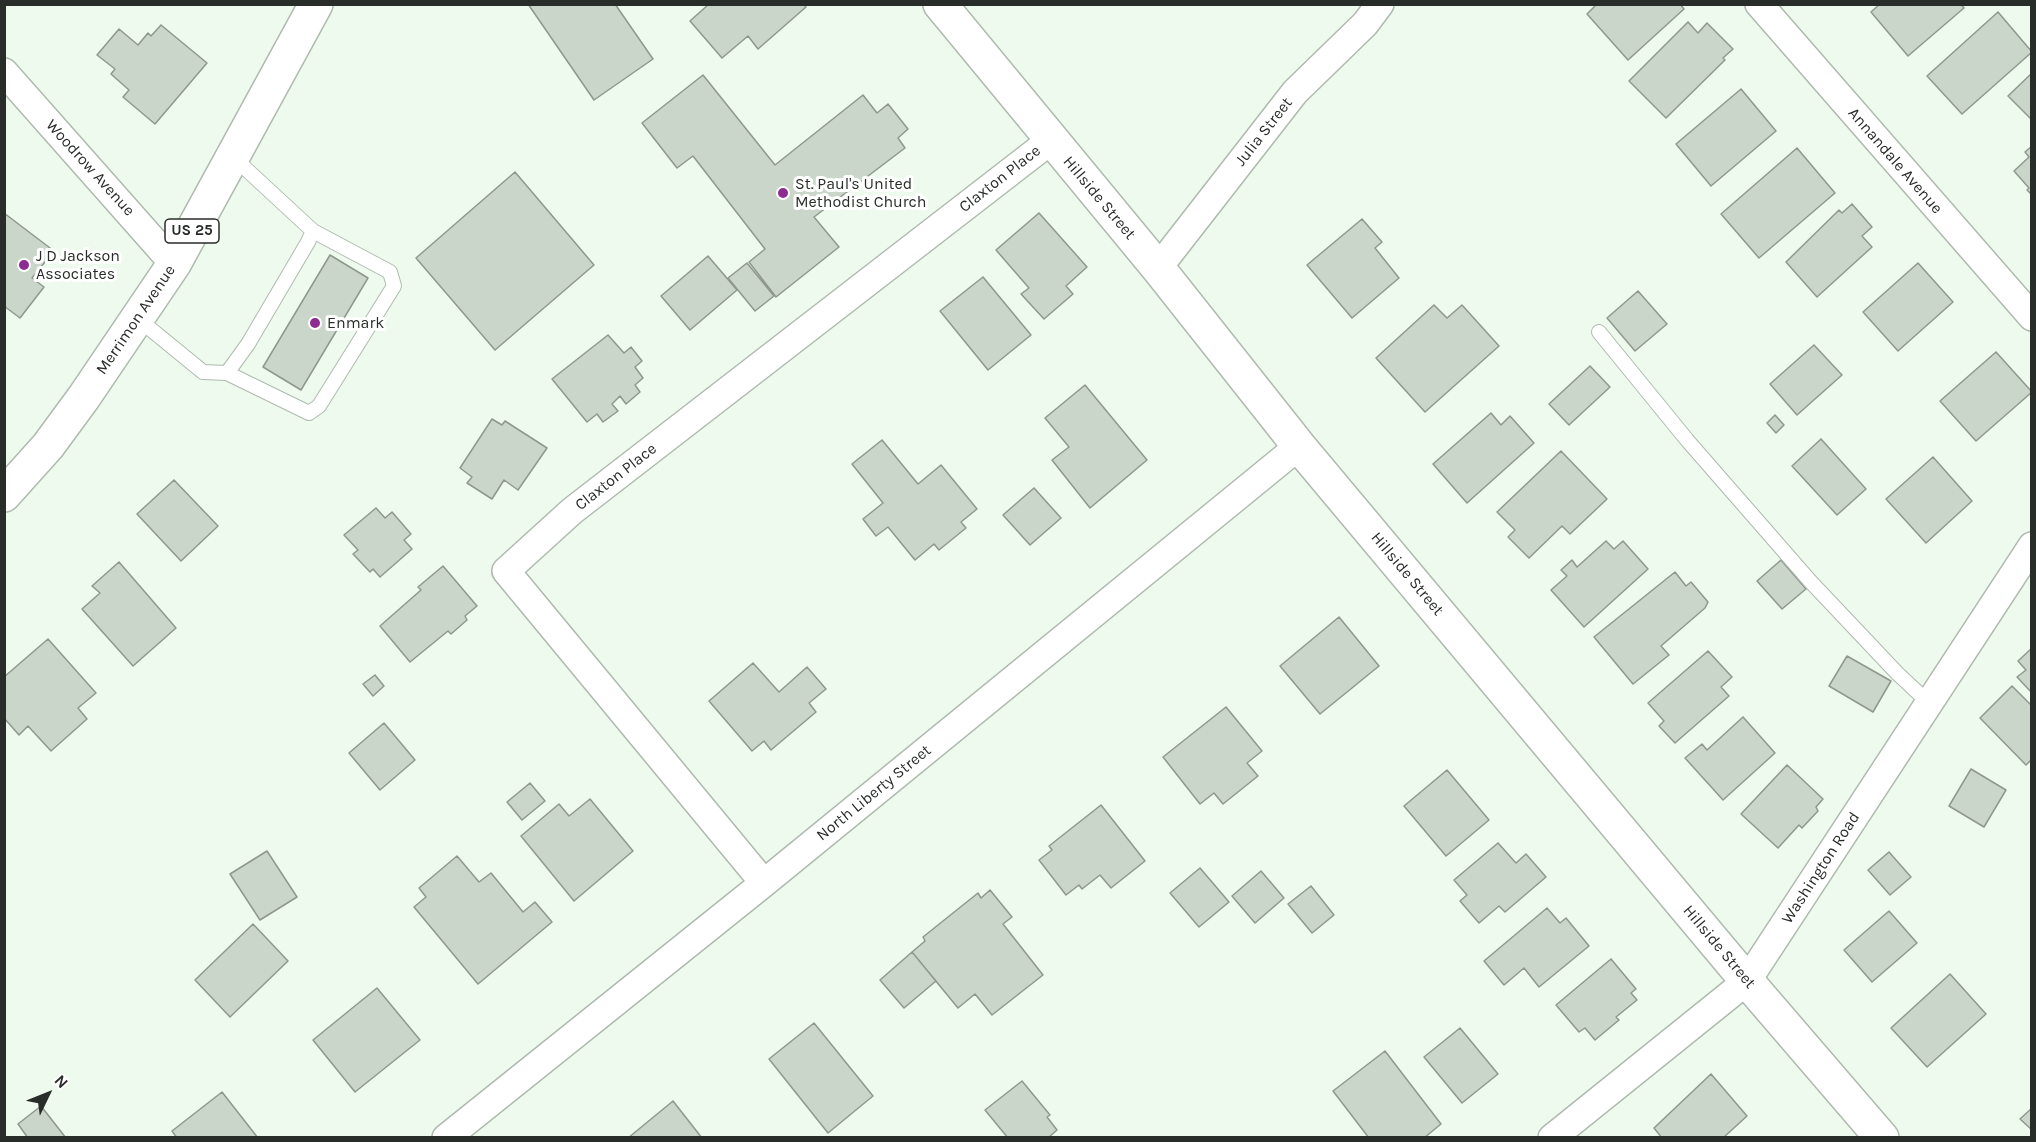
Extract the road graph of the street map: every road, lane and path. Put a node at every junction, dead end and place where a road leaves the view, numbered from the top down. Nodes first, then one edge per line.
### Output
1 (316, 4) edge
2 (940, 4) edge
3 (1380, 4) edge
4 (1759, 4) edge
5 (4, 72) edge
6 (1050, 141) junction
7 (233, 157) junction
8 (313, 231) junction
9 (174, 264) junction
10 (1158, 268) junction
11 (2031, 317) edge
12 (137, 318) junction
13 (1599, 332) dead end
14 (227, 373) junction
15 (1299, 446) junction
16 (4, 495) edge
17 (2031, 546) edge
18 (1929, 703) junction
19 (764, 883) junction
20 (1747, 981) junction
21 (446, 1137) edge
22 (1552, 1137) edge
23 (1882, 1137) edge

1 - 7 street, Merrimon Avenue / US 25
2 - 6 street, Hillside Street
3 - 10 street, Julia Street
4 - 11 street, Annandale Avenue
5 - 9 street, Woodrow Avenue
6 - 10 street, Hillside Street
6 - 19 street, Claxton Place
7 - 8 lane
7 - 9 street, Merrimon Avenue / US 25
8 - 14 lane
8 - 14 lane
9 - 12 street, Merrimon Avenue / US 25
10 - 15 street, Hillside Street
12 - 14 lane
12 - 16 street, Merrimon Avenue / US 25
13 - 18 lane
15 - 19 street, North Liberty Street
15 - 20 street, Hillside Street
17 - 18 street, Washington Road
18 - 20 street, Washington Road
19 - 21 street, North Liberty Street
20 - 22 street, Washington Road
20 - 23 street, Hillside Street

